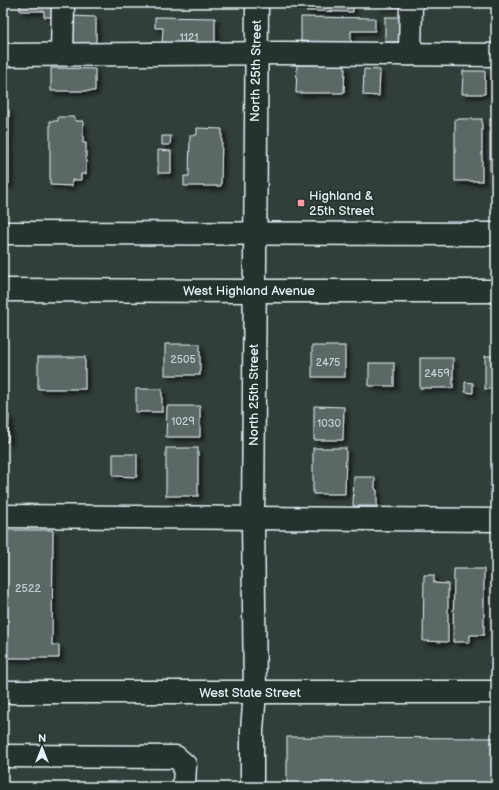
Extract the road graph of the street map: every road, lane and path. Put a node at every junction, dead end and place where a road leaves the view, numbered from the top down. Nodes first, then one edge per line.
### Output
1 (63, 3) edge
2 (257, 3) edge
3 (411, 3) edge
4 (256, 53) junction
5 (62, 54) junction
6 (410, 54) junction
7 (3, 55) edge
8 (496, 55) edge
9 (3, 233) edge
10 (255, 234) junction
11 (496, 234) edge
12 (3, 290) edge
13 (496, 291) edge
14 (254, 292) junction
15 (3, 516) edge
16 (253, 519) junction
17 (496, 520) edge
18 (3, 692) edge
19 (496, 692) edge
20 (255, 693) junction
21 (3, 756) edge
22 (184, 787) edge
23 (252, 787) edge

1 - 5 street
2 - 4 street, North 25th Street
3 - 6 street
4 - 5 street
4 - 6 street
4 - 10 street, North 25th Street
5 - 7 street
6 - 8 street
9 - 10 street
10 - 11 street
10 - 14 street, North 25th Street
12 - 14 street, West Highland Avenue
13 - 14 street, West Highland Avenue
14 - 16 street, North 25th Street
15 - 16 street
16 - 17 street
16 - 20 street, North 25th Street
18 - 20 street, West State Street
19 - 20 street, West State Street
20 - 23 street, North 25th Street
21 - 22 street

